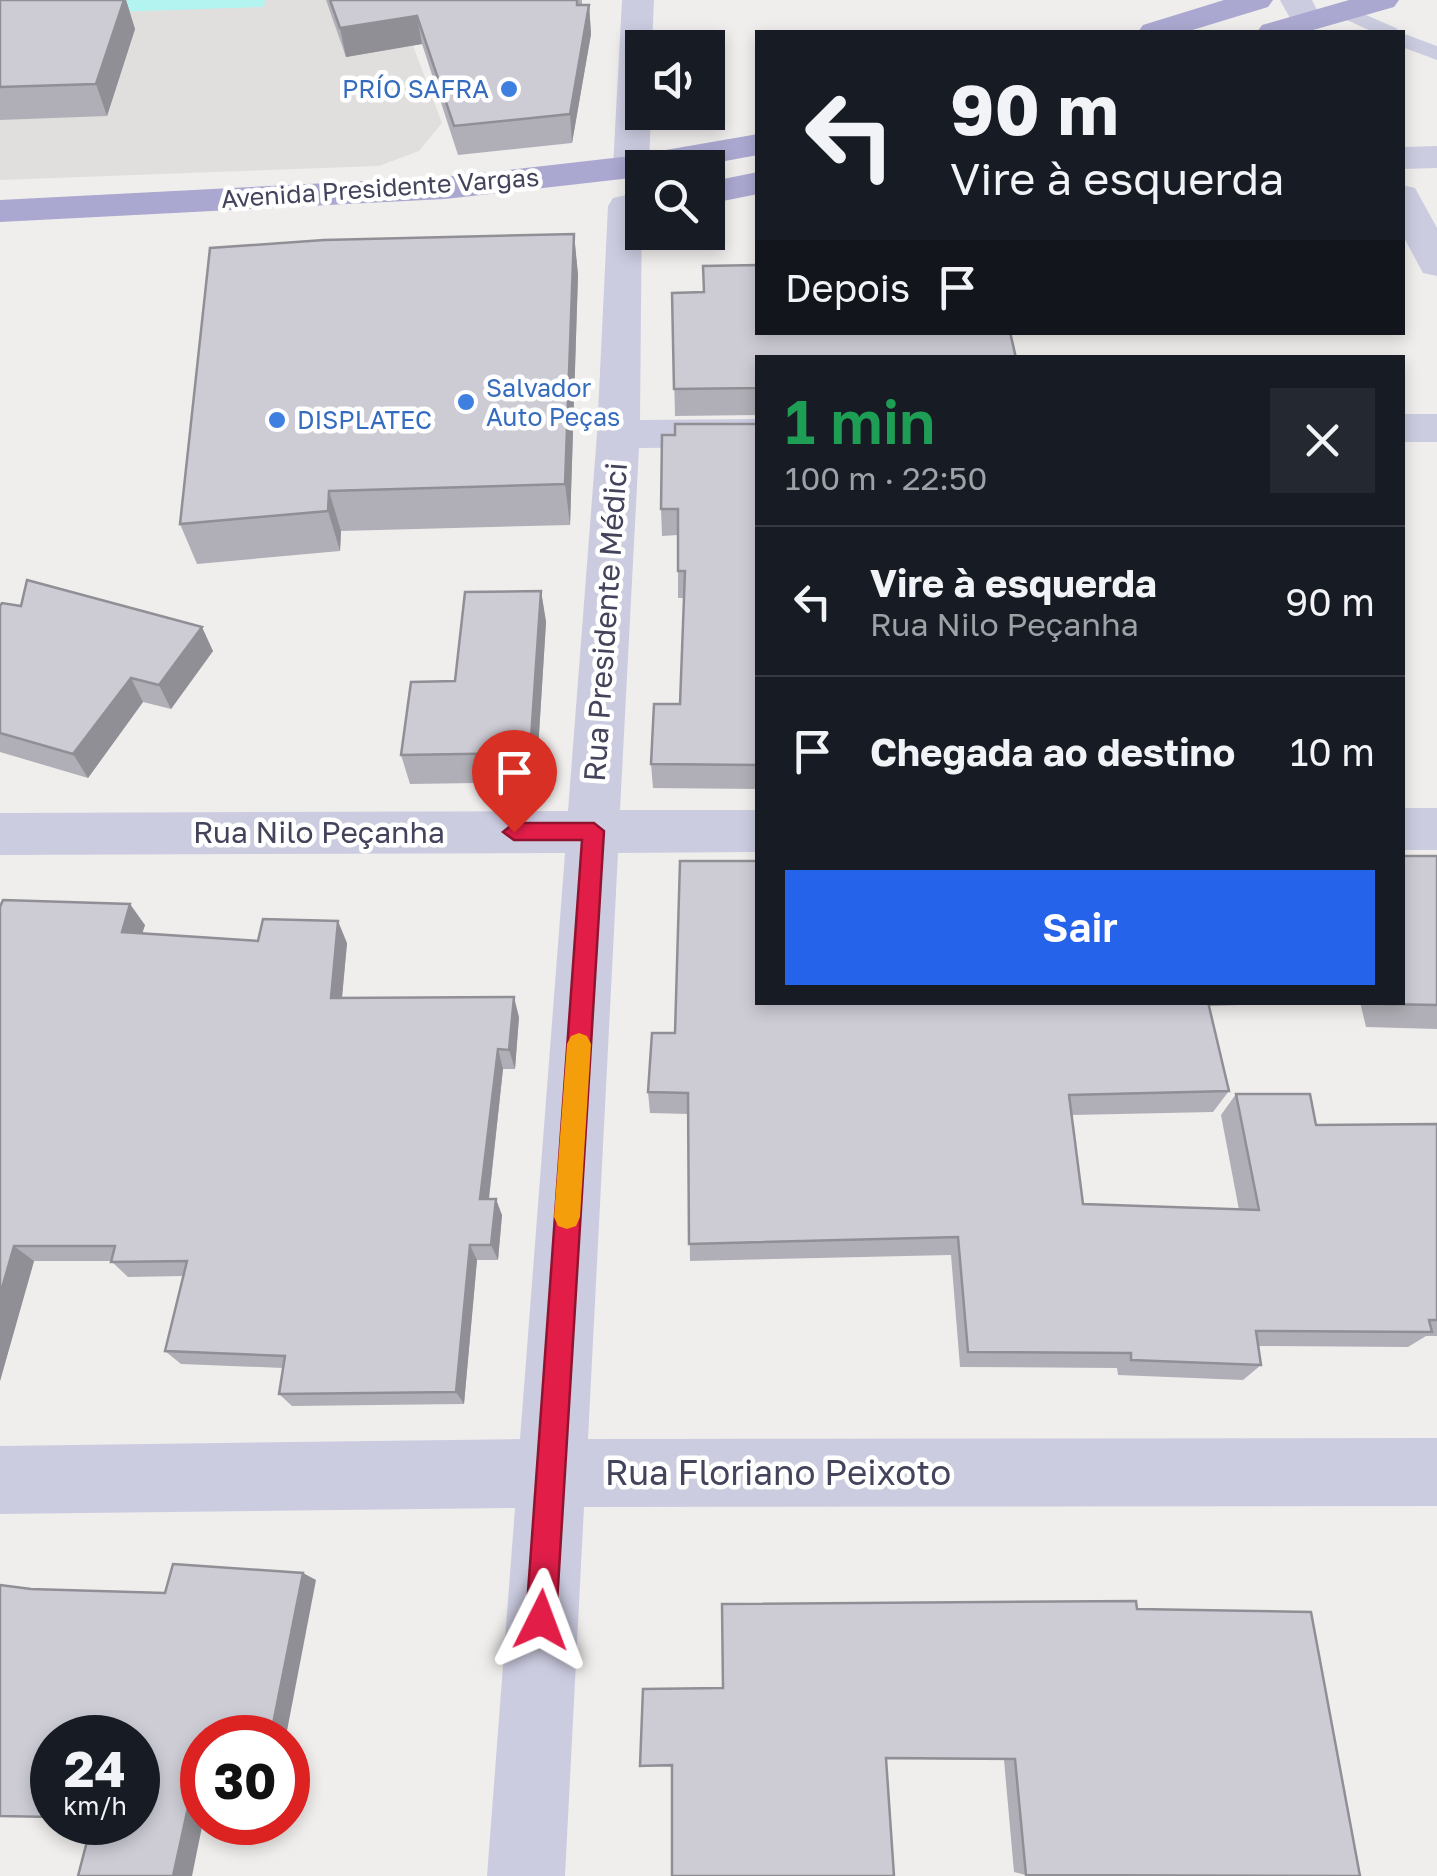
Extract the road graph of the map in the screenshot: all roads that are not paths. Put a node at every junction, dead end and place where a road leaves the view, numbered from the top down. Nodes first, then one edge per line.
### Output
1 (638, 0) edge
2 (1257, 0) edge
3 (1383, 0) edge
4 (1343, 11) junction
5 (1306, 18) edge
6 (1160, 30) edge
7 (1278, 30) edge
8 (1385, 30) edge
9 (1405, 40) edge
10 (1437, 54) edge
11 (755, 145) edge
12 (1405, 158) edge
13 (1437, 158) edge
14 (755, 184) edge
15 (725, 190) edge
16 (622, 196) edge
17 (1405, 202) edge
18 (0, 211) edge
19 (533, 214) dead end
20 (0, 244) edge
21 (1437, 265) edge
22 (1405, 428) edge
23 (1437, 428) edge
24 (755, 432) edge
25 (618, 434) junction
26 (1405, 829) edge
27 (1437, 829) edge
28 (594, 831) junction
29 (755, 831) edge
30 (0, 834) edge
31 (1437, 1472) edge
32 (550, 1473) junction
33 (0, 1480) edge
34 (526, 1876) edge

1 - 16 street, Rua Presidente Médici
2 - 6 main road
3 - 4 main road
4 - 5 main road
4 - 8 lane
5 - 7 main road
9 - 10 lane
11 - 16 main road, Avenida Presidente Vargas
12 - 13 street
14 - 15 main road
16 - 18 main road, Avenida Presidente Vargas
16 - 25 street, Rua Presidente Médici
17 - 21 street
19 - 20 main road, Avenida Presidente Vargas
22 - 23 street
24 - 25 street
25 - 28 street, Rua Presidente Médici
26 - 27 street
28 - 29 street, Rua Nilo Peçanha
28 - 30 street, Rua Nilo Peçanha
28 - 32 street, Rua Presidente Médici
31 - 32 street, Rua Floriano Peixoto
32 - 33 street, Rua Floriano Peixoto
32 - 34 street, Rua Presidente Médici

